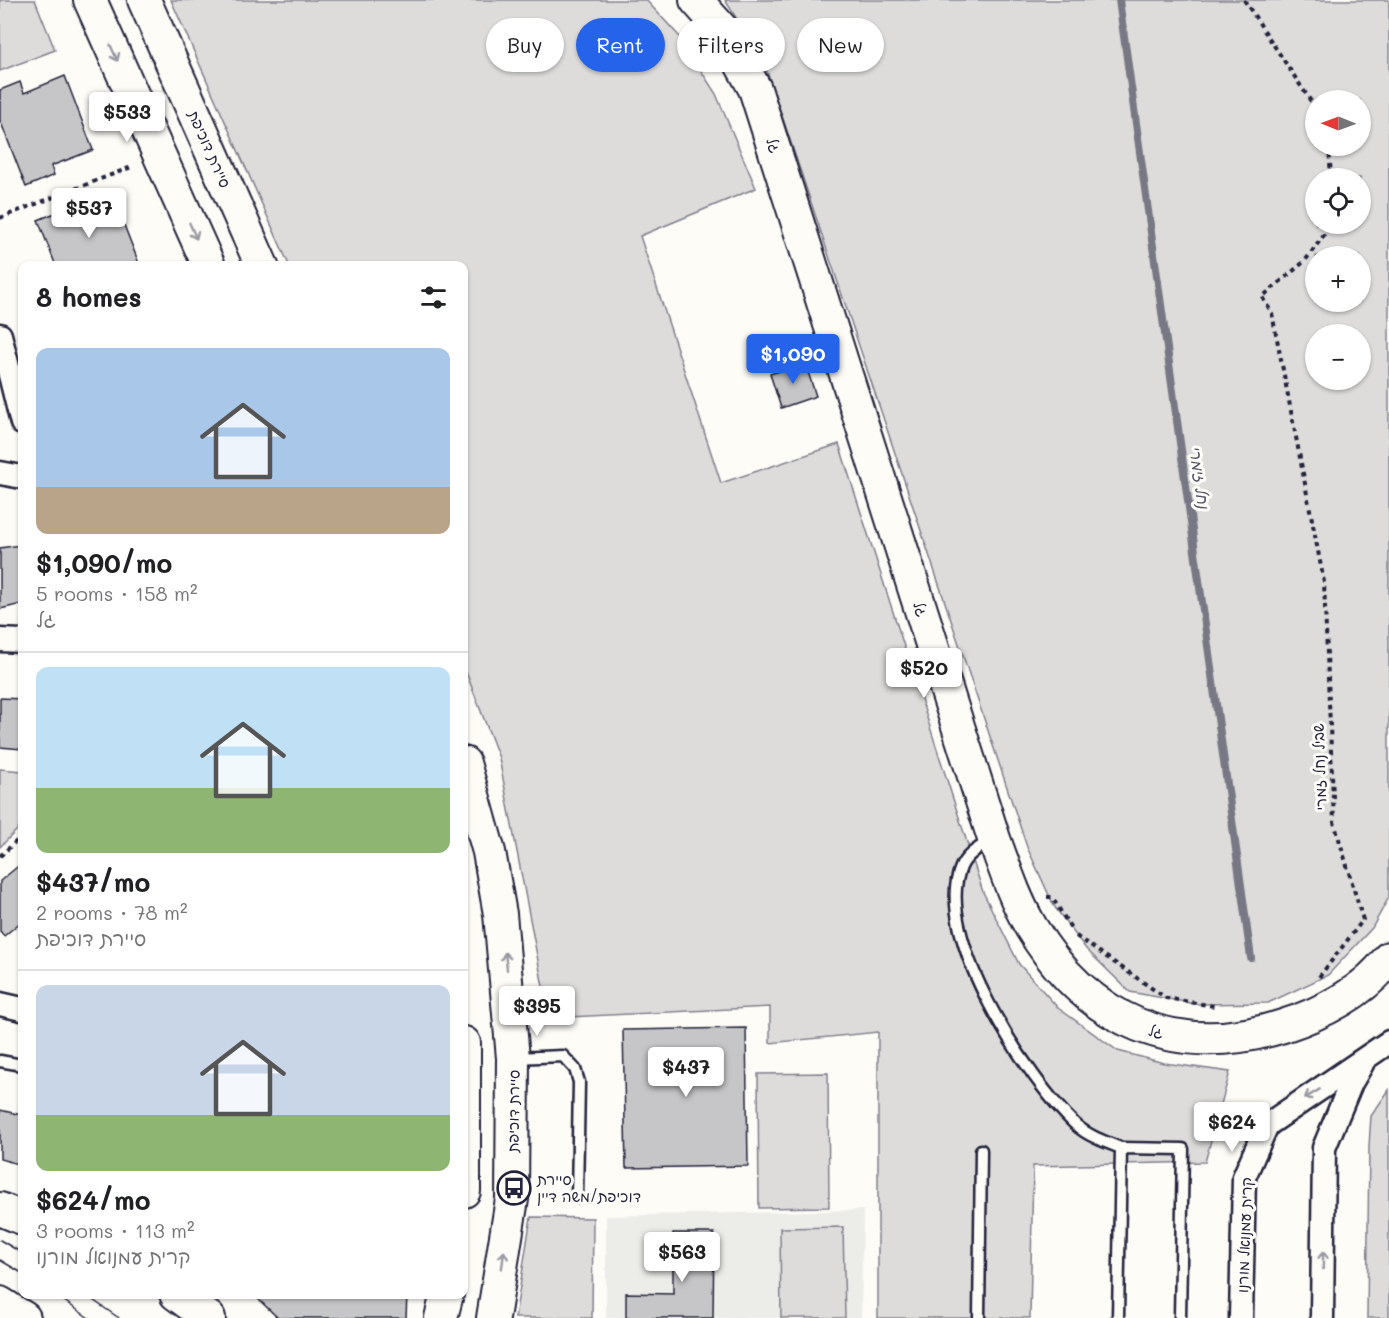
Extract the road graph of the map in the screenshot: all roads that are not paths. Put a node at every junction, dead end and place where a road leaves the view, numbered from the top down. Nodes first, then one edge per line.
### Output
1 (90, 0) edge
2 (144, 0) edge
3 (696, 0) edge
4 (206, 261) edge
5 (260, 261) edge
6 (0, 334) edge
7 (18, 407) edge
8 (0, 473) edge
9 (18, 476) edge
10 (0, 640) edge
11 (18, 641) edge
12 (468, 777) edge
13 (994, 839) junction
14 (1389, 958) edge
15 (0, 1004) edge
16 (18, 1008) edge
17 (1389, 1042) edge
18 (513, 1058) junction
19 (0, 1061) edge
20 (1362, 1063) junction
21 (18, 1064) edge
22 (1121, 1148) junction
23 (981, 1150) dead end
24 (577, 1197) dead end
25 (0, 1209) edge
26 (18, 1216) edge
27 (183, 1299) edge
28 (446, 1299) edge
29 (0, 1303) edge
30 (24, 1318) edge
31 (209, 1318) edge
32 (441, 1318) edge
33 (493, 1318) edge
34 (979, 1318) edge
35 (1118, 1318) edge
36 (1180, 1318) edge
37 (1241, 1318) edge
38 (1322, 1318) edge

1 -> 4 street
2 - 5 street, סיירת דוכיפת
3 - 13 street, גל
6 - 7 street
8 - 9 street
10 - 11 street
18 -> 12 street, סיירת דוכיפת
13 - 14 street, גל
13 - 22 lane
15 - 16 street
17 - 20 street, קרית עמנואל מורנו
18 - 24 lane
33 -> 18 street, סיירת דוכיפת
19 - 21 lane
20 -> 37 street, קרית עמנואל מורנו
38 -> 20 street, קרית עמנואל מורנו
22 - 35 lane
22 - 36 lane
23 - 34 lane
25 - 26 street
27 - 31 street
28 - 32 street
29 - 30 street

